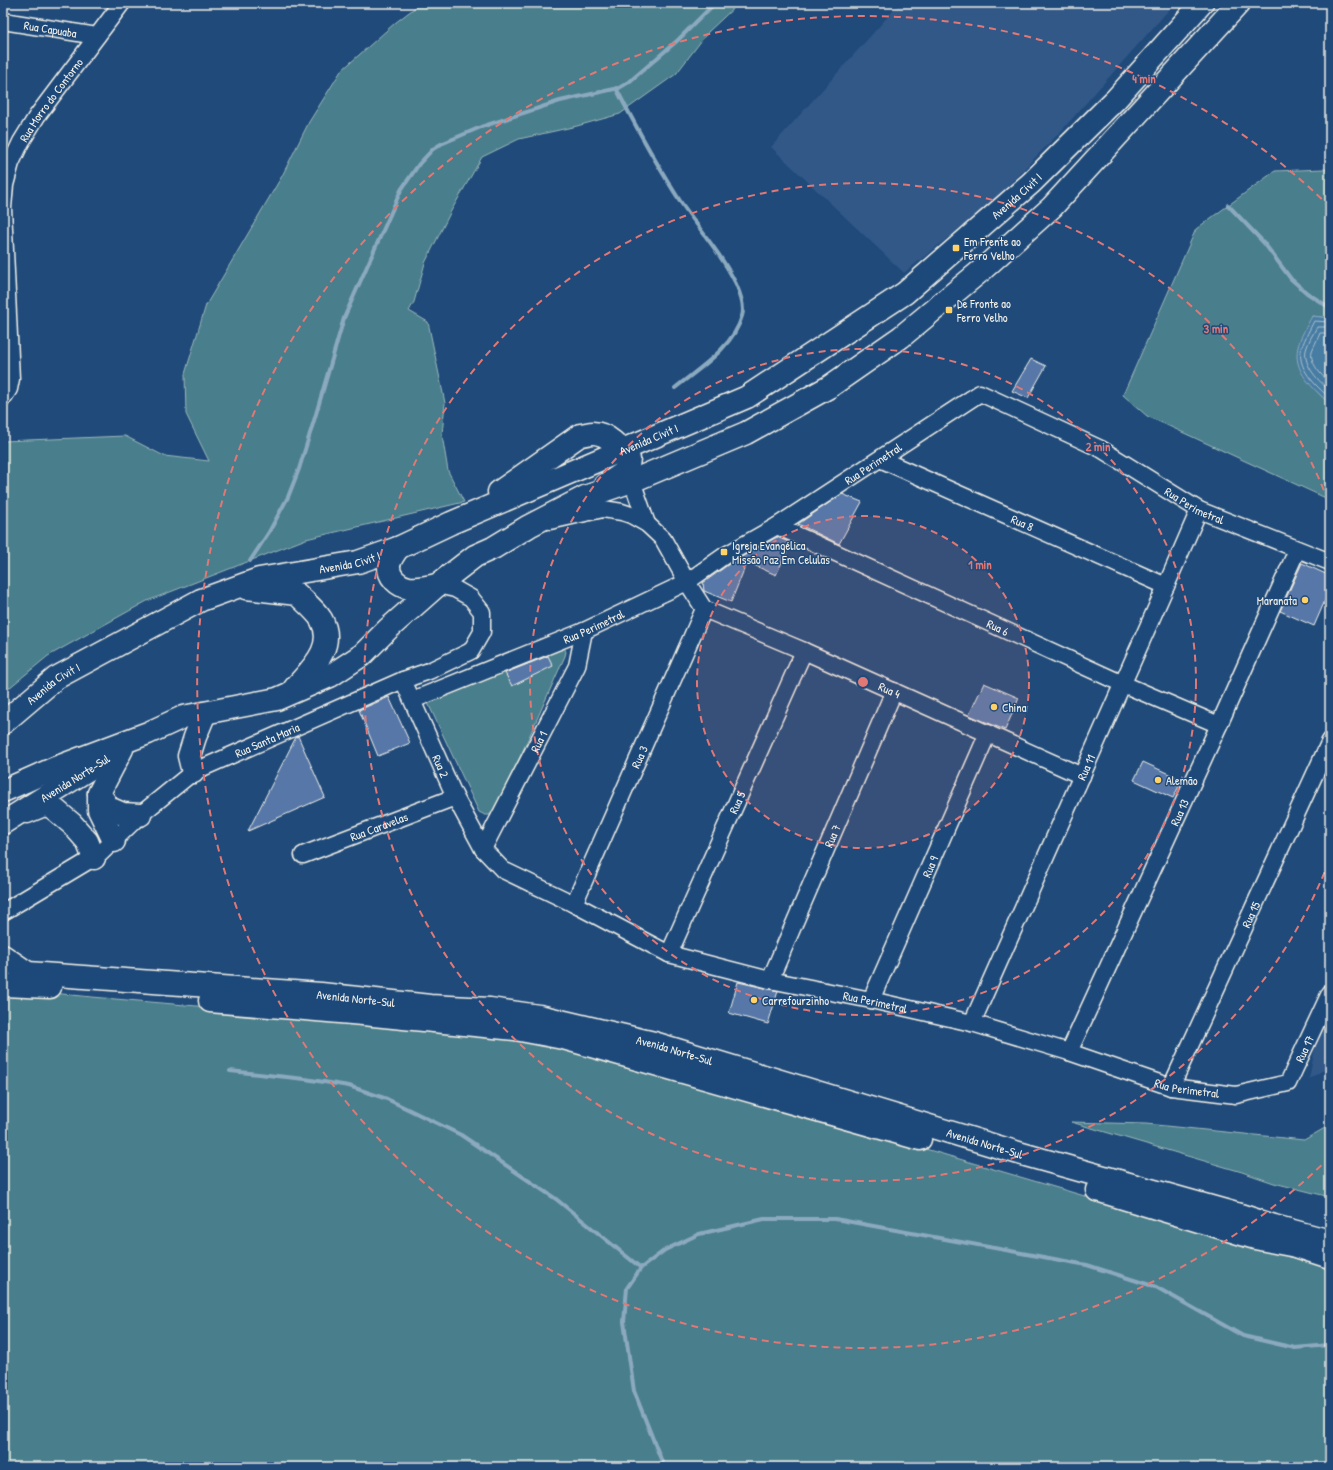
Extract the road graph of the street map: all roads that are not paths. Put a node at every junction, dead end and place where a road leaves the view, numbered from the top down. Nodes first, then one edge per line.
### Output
1 (122, 3) edge
2 (1202, 3) edge
3 (1239, 3) edge
4 (3, 21) edge
5 (97, 36) junction
6 (3, 398) edge
7 (622, 451) junction
8 (880, 459) junction
9 (632, 481) junction
10 (585, 497) junction
11 (1199, 510) junction
12 (451, 523) junction
13 (646, 524) junction
14 (529, 526) junction
15 (777, 526) junction
16 (398, 548) junction
17 (1297, 550) junction
18 (1330, 562) edge
19 (687, 582) junction
20 (438, 585) junction
21 (1166, 586) junction
22 (237, 587) junction
23 (704, 609) junction
24 (584, 631) junction
25 (804, 651) junction
26 (403, 680) junction
27 (1123, 684) junction
28 (894, 691) junction
29 (288, 695) junction
30 (413, 700) junction
31 (205, 713) junction
32 (3, 724) edge
33 (1220, 725) junction
34 (148, 733) junction
35 (988, 733) junction
36 (1330, 741) edge
37 (122, 749) junction
38 (193, 772) junction
39 (1082, 776) junction
40 (3, 791) edge
41 (99, 793) junction
42 (455, 797) junction
43 (140, 815) junction
44 (5, 821) edge
45 (114, 841) junction
46 (483, 849) junction
47 (303, 856) dead end
48 (94, 858) junction
49 (574, 904) junction
50 (3, 912) edge
51 (668, 954) junction
52 (3, 956) edge
53 (770, 980) junction
54 (3, 985) edge
55 (1330, 993) edge
56 (871, 1000) junction
57 (972, 1023) junction
58 (1069, 1052) junction
59 (1288, 1083) joint
60 (1171, 1087) junction
61 (1330, 1240) edge
62 (1330, 1256) edge

1 - 5 street, Rua Morro do Contorno
2 - 7 main road, Avenida Civit I
3 - 9 main road
4 - 5 street, Rua Capuaba
5 - 6 street, Rua Morro do Contorno
7 - 10 main road
7 - 12 main road, Avenida Civit I
7 - 12 main road
8 - 11 street, Rua Perimetral
8 - 15 street, Rua Perimetral
8 - 21 street, Rua 8
9 - 10 main road
9 - 13 street
10 - 14 main road
11 - 17 street, Rua Perimetral
11 - 21 street, Rua 11
12 - 16 main road, Avenida Civit I
13 - 14 street
13 - 19 street
14 - 20 main road
15 - 19 street, Rua Perimetral
15 - 27 street, Rua 6
16 - 20 main road
16 - 22 main road, Avenida Civit I
17 - 18 street, Rua Perimetral
17 - 33 street, Rua 13
19 - 23 street
19 - 24 street, Rua Perimetral
20 - 26 street, Rua Santa Maria
20 - 29 main road
21 - 27 street, Rua 11
22 - 29 main road
22 - 32 main road, Avenida Civit I
23 - 25 street, Rua 4
23 - 49 street, Rua 3
24 - 30 street, Rua Perimetral
24 - 46 street, Rua 1
25 - 28 street, Rua 4
25 - 51 street, Rua 5
26 - 30 street, Rua 2
26 - 38 street, Rua Santa Maria
27 - 33 street, Rua 6
27 - 39 street, Rua 11
28 - 35 street, Rua 4
28 - 53 street, Rua 7
29 - 31 main road
30 - 42 street, Rua 2
31 - 34 main road
31 - 38 main road
33 - 58 street, Rua 13
34 - 37 main road, Avenida Norte-Sul
34 - 40 main road
35 - 39 street, Rua 4
35 - 56 street, Rua 9
36 - 60 street, Rua 15
37 - 41 main road
37 - 44 main road, Avenida Norte-Sul
38 - 43 street, Rua Santa Maria
39 - 57 street, Rua 11
41 - 43 main road
41 - 45 main road
42 - 46 street, Rua 2
42 - 47 street, Rua Caravelas
43 - 45 street, Rua Santa Maria
44 - 48 main road
45 - 48 street, Rua Santa Maria
46 - 49 street, Rua Perimetral
48 - 50 street, Rua Santa Maria
49 - 51 street, Rua Perimetral
51 - 53 street, Rua Perimetral
52 - 61 main road, Avenida Norte-Sul
53 - 56 street, Rua Perimetral
54 - 62 main road, Avenida Norte-Sul
55 - 59 street, Rua 17
56 - 57 street, Rua Perimetral
57 - 58 street, Rua Perimetral
58 - 60 street, Rua Perimetral
59 - 60 street, Rua Perimetral

